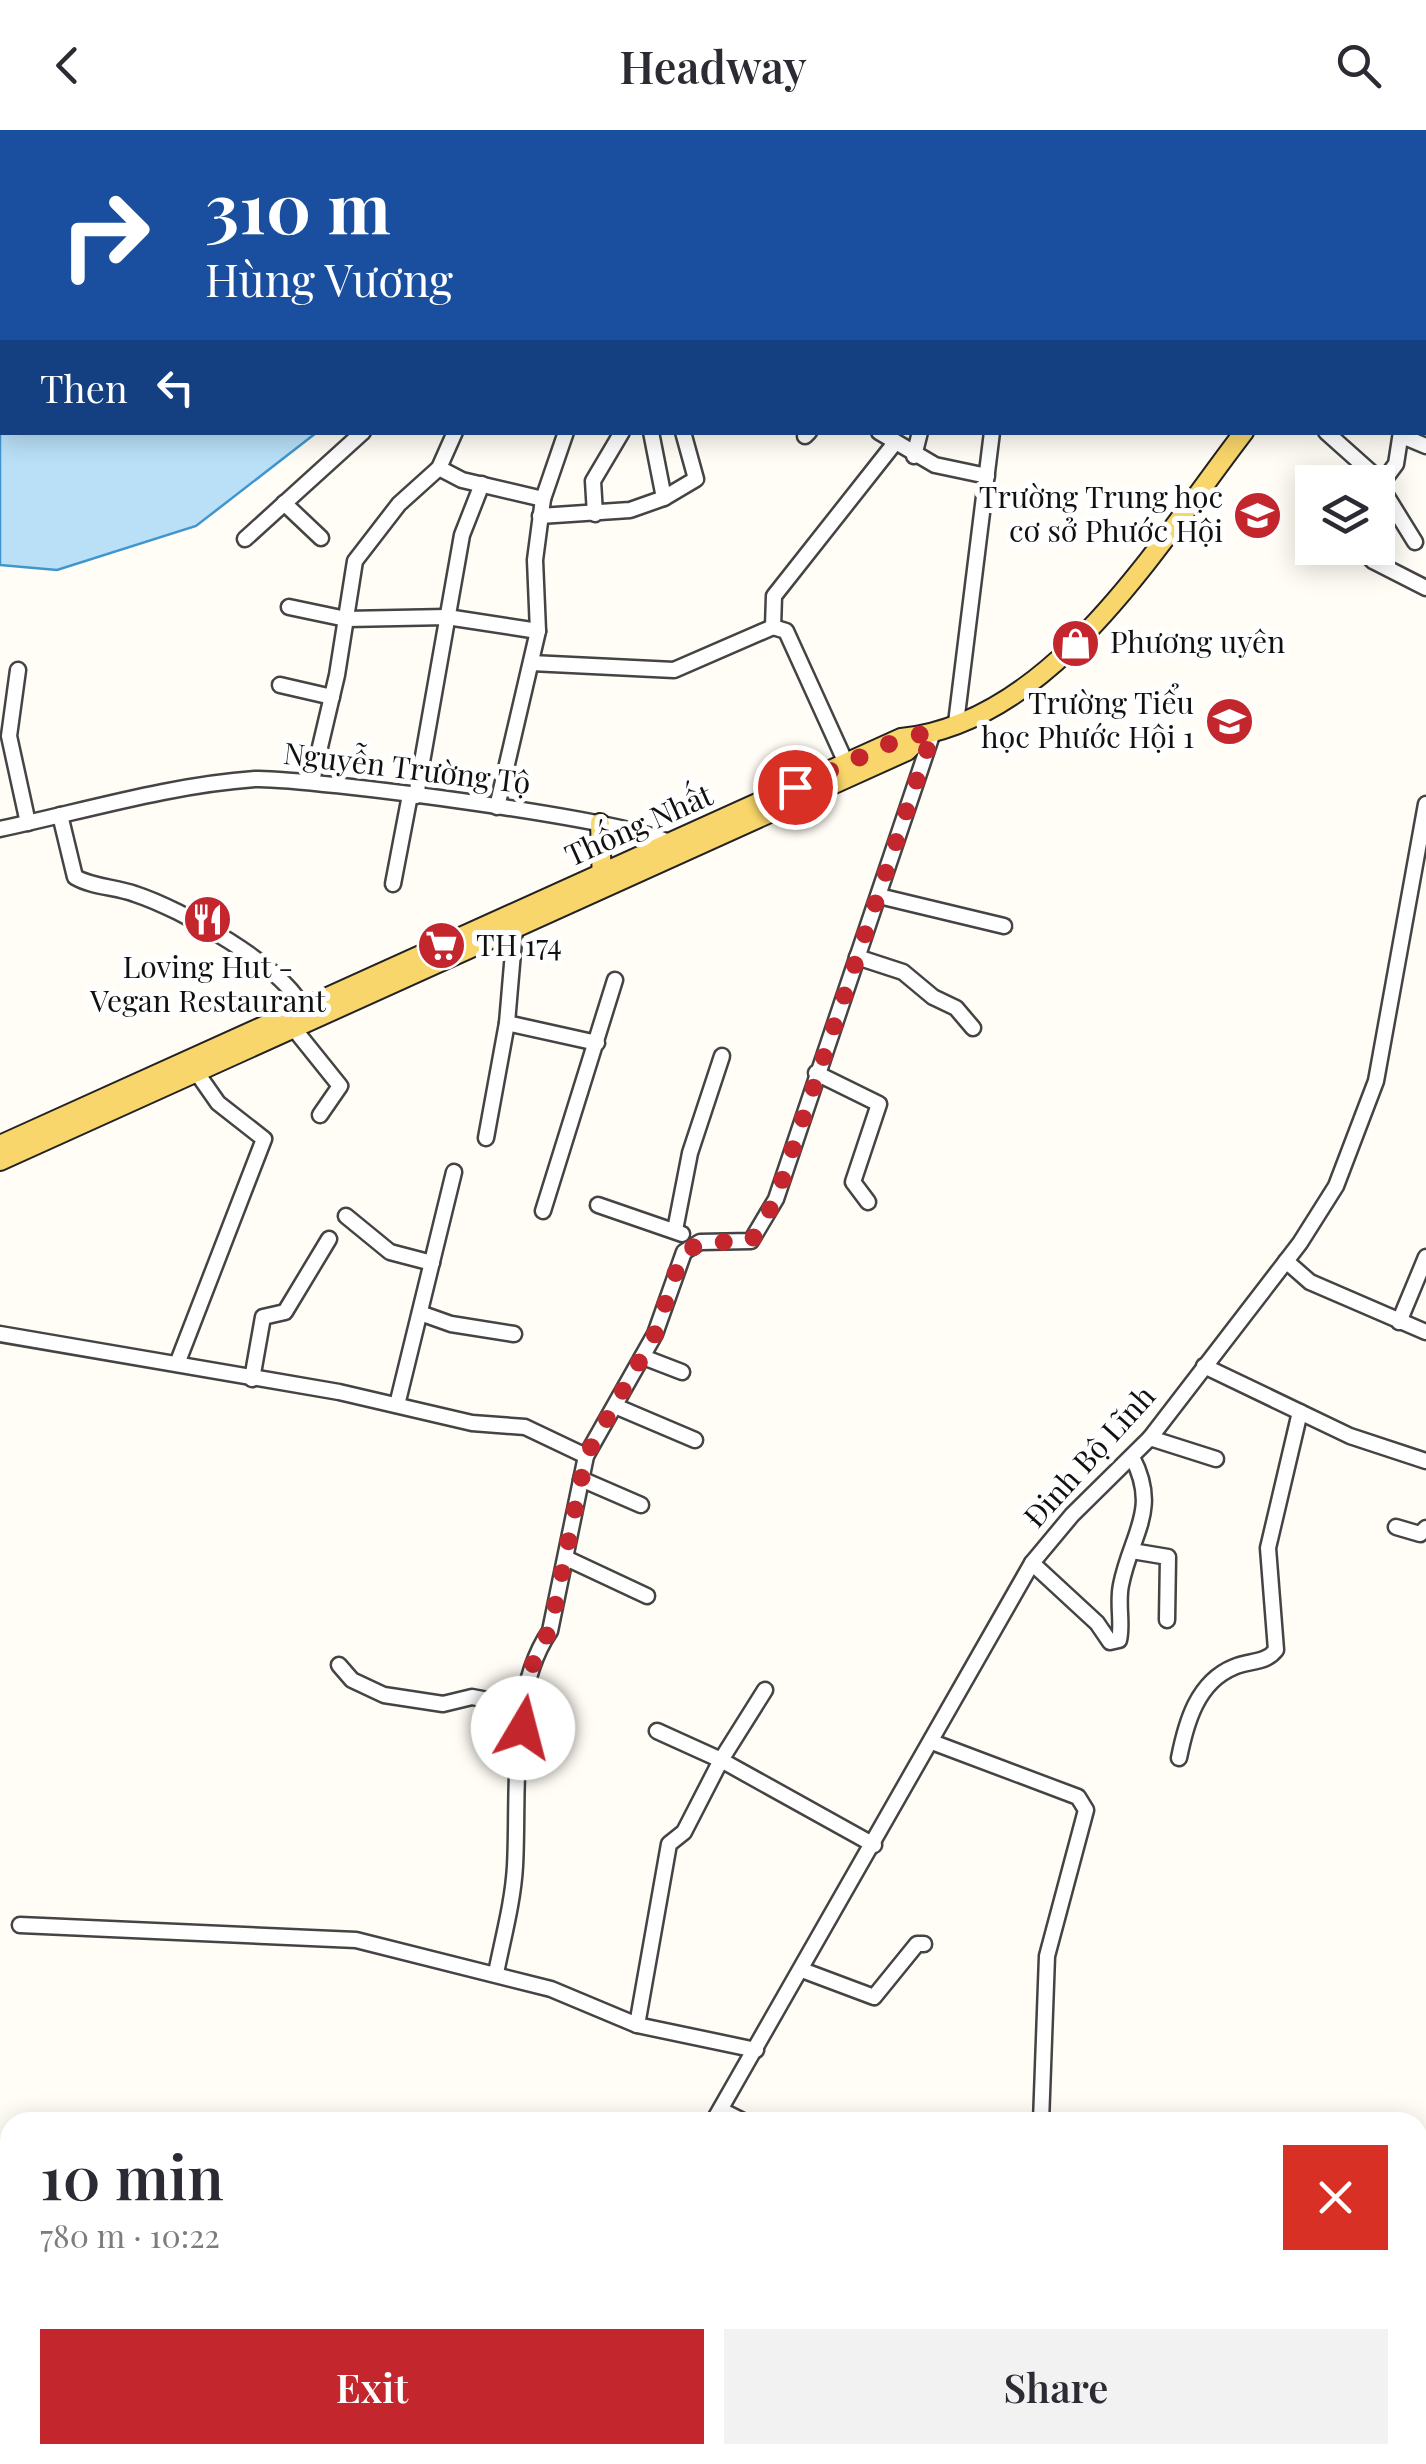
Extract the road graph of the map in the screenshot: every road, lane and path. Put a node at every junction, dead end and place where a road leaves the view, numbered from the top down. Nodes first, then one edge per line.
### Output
1 (360, 435) edge
2 (454, 435) edge
3 (565, 435) edge
4 (620, 435) edge
5 (652, 435) edge
6 (684, 435) edge
7 (883, 435) edge
8 (919, 435) edge
9 (992, 435) edge
10 (1242, 435) edge
11 (1329, 435) edge
12 (1402, 435) edge
13 (894, 444) junction
14 (914, 456) junction
15 (1355, 465) edge
16 (1395, 466) edge
17 (439, 468) junction
18 (986, 476) junction
19 (482, 484) junction
20 (664, 498) junction
21 (542, 500) junction
22 (284, 502) junction
23 (594, 514) junction
24 (1395, 514) edge
25 (540, 516) junction
26 (321, 538) dead end
27 (245, 539) dead end
28 (1415, 542) dead end
29 (1380, 565) edge
30 (1426, 588) edge
31 (289, 608) dead end
32 (447, 617) junction
33 (346, 618) junction
34 (773, 626) junction
35 (538, 631) junction
36 (531, 663) junction
37 (18, 670) dead end
38 (280, 685) dead end
39 (332, 697) junction
40 (956, 723) junction
41 (928, 734) junction
42 (846, 763) junction
43 (312, 781) junction
44 (413, 795) junction
45 (1426, 804) edge
46 (497, 807) junction
47 (60, 815) junction
48 (28, 822) junction
49 (600, 823) junction
50 (0, 829) edge
51 (676, 848) junction
52 (1421, 873) edge
53 (601, 881) junction
54 (393, 884) dead end
55 (878, 896) junction
56 (1004, 926) dead end
57 (515, 929) junction
58 (857, 957) junction
59 (615, 980) dead end
60 (339, 1001) junction
61 (303, 1008) junction
62 (506, 1023) junction
63 (973, 1028) dead end
64 (295, 1030) junction
65 (597, 1043) junction
66 (722, 1056) dead end
67 (197, 1073) junction
68 (816, 1073) junction
69 (320, 1115) dead end
70 (486, 1138) dead end
71 (0, 1145) edge
72 (0, 1162) edge
73 (454, 1172) dead end
74 (868, 1202) dead end
75 (598, 1205) dead end
76 (544, 1210) dead end
77 (346, 1216) dead end
78 (675, 1230) junction
79 (329, 1239) dead end
80 (694, 1244) junction
81 (1426, 1257) edge
82 (1286, 1261) junction
83 (432, 1264) junction
84 (420, 1313) junction
85 (1399, 1322) junction
86 (1426, 1332) edge
87 (0, 1334) edge
88 (514, 1334) dead end
89 (643, 1357) junction
90 (177, 1364) junction
91 (1204, 1366) junction
92 (682, 1372) dead end
93 (252, 1378) junction
94 (397, 1405) junction
95 (615, 1406) junction
96 (1300, 1412) junction
97 (1150, 1438) junction
98 (695, 1440) dead end
99 (586, 1456) junction
100 (1132, 1457) junction
101 (1216, 1459) dead end
102 (1426, 1461) edge
103 (581, 1480) junction
104 (641, 1505) dead end
105 (1396, 1527) dead end
106 (1426, 1528) edge
107 (1132, 1551) junction
108 (568, 1559) junction
109 (1032, 1564) junction
110 (647, 1596) dead end
111 (1167, 1620) dead end
112 (339, 1666) dead end
113 (764, 1690) dead end
114 (525, 1706) junction
115 (657, 1731) dead end
116 (932, 1742) junction
117 (1179, 1758) dead end
118 (720, 1760) junction
119 (874, 1846) junction
120 (20, 1925) dead end
121 (924, 1944) dead end
122 (802, 1970) junction
123 (496, 1973) junction
124 (637, 2025) junction
125 (756, 2050) junction
126 (719, 2112) edge
127 (1041, 2112) edge

1 - 22 street
2 - 17 street
3 - 21 street
4 - 23 street
5 - 20 street
6 - 20 street
7 - 13 street
8 - 14 street
9 - 18 street
10 - 40 main road
11 - 15 street
12 - 16 street
13 - 14 street
13 - 34 street
14 - 18 street
17 - 19 street
17 - 33 street
18 - 40 street
19 - 21 street
19 - 32 street
20 - 23 street
21 - 25 street
22 - 26 street
22 - 27 street
23 - 25 street
24 - 28 street
25 - 35 street
29 - 30 street
31 - 33 street
32 - 33 street
32 - 35 street
32 - 44 street
33 - 39 street
34 - 36 street
34 - 42 street
35 - 36 street
36 - 46 street
37 - 48 street
38 - 39 street
39 - 43 street
40 - 41 main road
41 - 42 main road, Thống Nhất
41 - 51 main road, Thống Nhất
41 - 55 street
42 - 51 main road, Thống Nhất
43 - 44 street, Nguyễn Trường Tộ
43 - 47 street, Nguyễn Trường Tộ
44 - 46 street, Nguyễn Trường Tộ
44 - 54 street
45 - 52 street, Đinh Bộ Lĩnh
46 - 49 street, Nguyễn Trường Tộ
47 - 48 street, Nguyễn Trường Tộ
47 - 61 street
48 - 50 street, Nguyễn Trường Tộ
49 - 51 street, Nguyễn Trường Tộ
49 - 53 main road
51 - 53 main road, Thống Nhất
52 - 82 street, Đinh Bộ Lĩnh
53 - 57 main road, Thống Nhất
53 - 60 main road, Thống Nhất
55 - 56 street
55 - 58 street
57 - 60 main road, Thống Nhất
57 - 62 street
58 - 63 street
58 - 68 street
59 - 65 street
60 - 61 main road, Thống Nhất
60 - 64 main road, Thống Nhất
61 - 71 main road, Thống Nhất
62 - 65 street
62 - 70 street
64 - 67 main road, Thống Nhất
64 - 69 street
65 - 76 street
66 - 78 street
67 - 72 main road, Thống Nhất
67 - 90 street
68 - 74 street
68 - 80 street
73 - 83 street
75 - 78 street
77 - 83 street
78 - 80 street
79 - 93 street
80 - 89 street
81 - 85 street
82 - 85 street
82 - 91 street, Đinh Bộ Lĩnh
83 - 84 street
84 - 88 street
84 - 94 street
85 - 86 street
87 - 90 street
89 - 92 street
89 - 95 street
90 - 93 street
91 - 96 street
91 - 97 street, Đinh Bộ Lĩnh
93 - 94 street
94 - 99 street
95 - 98 street
95 - 99 street
96 - 102 street
96 - 117 street
97 - 100 street, Đinh Bộ Lĩnh
97 - 101 street
99 - 103 street
100 - 107 street
100 - 109 street, Đinh Bộ Lĩnh
103 - 104 street
103 - 108 street
105 - 106 street
107 - 109 street
107 - 111 street
108 - 110 street
108 - 114 street
109 - 116 street, Đinh Bộ Lĩnh
112 - 114 street
113 - 118 street
114 - 123 street
115 - 118 street
116 - 119 street, Đinh Bộ Lĩnh
116 - 127 street
118 - 119 street
118 - 124 street
119 - 122 street, Đinh Bộ Lĩnh
120 - 123 street
121 - 122 street
122 - 125 street, Đinh Bộ Lĩnh
123 - 124 street
124 - 125 street
125 - 126 street, Đinh Bộ Lĩnh

